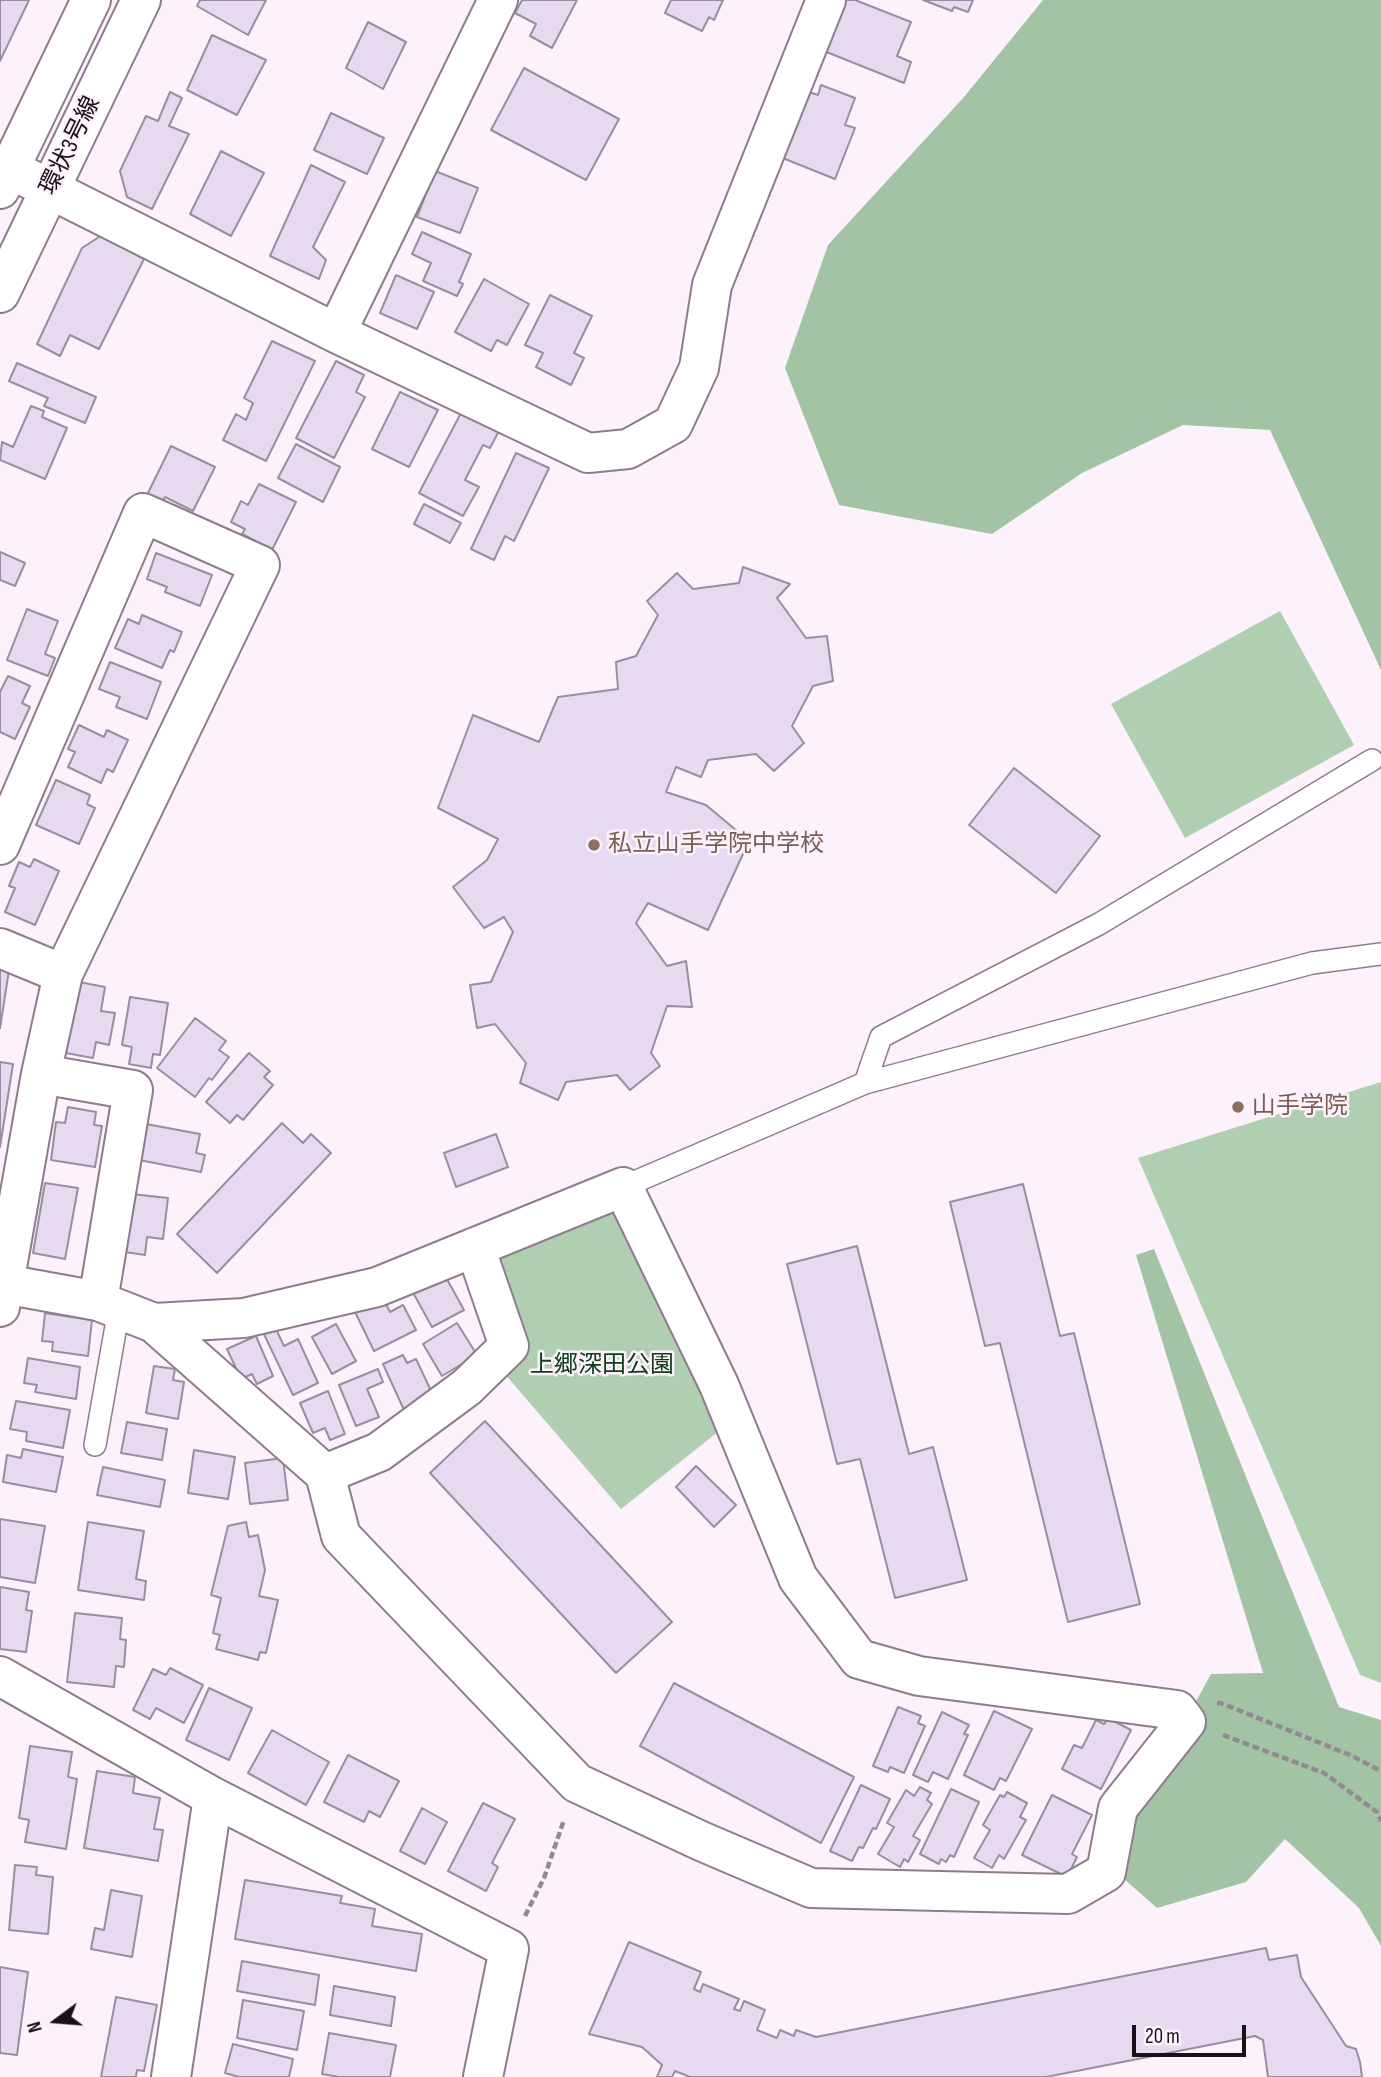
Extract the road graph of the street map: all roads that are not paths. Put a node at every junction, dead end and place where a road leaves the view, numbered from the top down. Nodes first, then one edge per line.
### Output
1 (91, 0) edge
2 (141, 0) edge
3 (498, 0) edge
4 (826, 0) edge
5 (3, 174) edge
6 (50, 190) junction
7 (0, 293) edge
8 (335, 333) junction
9 (1372, 760) dead end
10 (0, 845) edge
11 (0, 948) edge
12 (1381, 954) edge
13 (63, 974) junction
14 (41, 1074) junction
15 (865, 1083) junction
16 (623, 1187) junction
17 (475, 1247) junction
18 (2, 1296) edge
19 (108, 1305) junction
20 (154, 1324) junction
21 (95, 1445) dead end
22 (325, 1474) junction
23 (0, 1676) edge
24 (213, 1797) junction
25 (170, 2077) edge
26 (483, 2077) edge

1 - 5 street, 環状3号線
2 - 6 street, 環状3号線
3 - 8 street
4 - 8 street
5 - 6 street
6 - 7 street, 環状3号線
6 - 8 street
9 - 15 lane
10 - 13 street
11 - 13 street
12 - 15 lane
13 - 14 street
14 - 18 street
14 - 19 street
15 - 16 lane
16 - 17 street
16 - 22 street
17 - 20 street
17 - 22 street
18 - 19 street
19 - 20 street
19 - 21 lane
20 - 22 street
23 - 24 street
24 - 25 street
24 - 26 street

